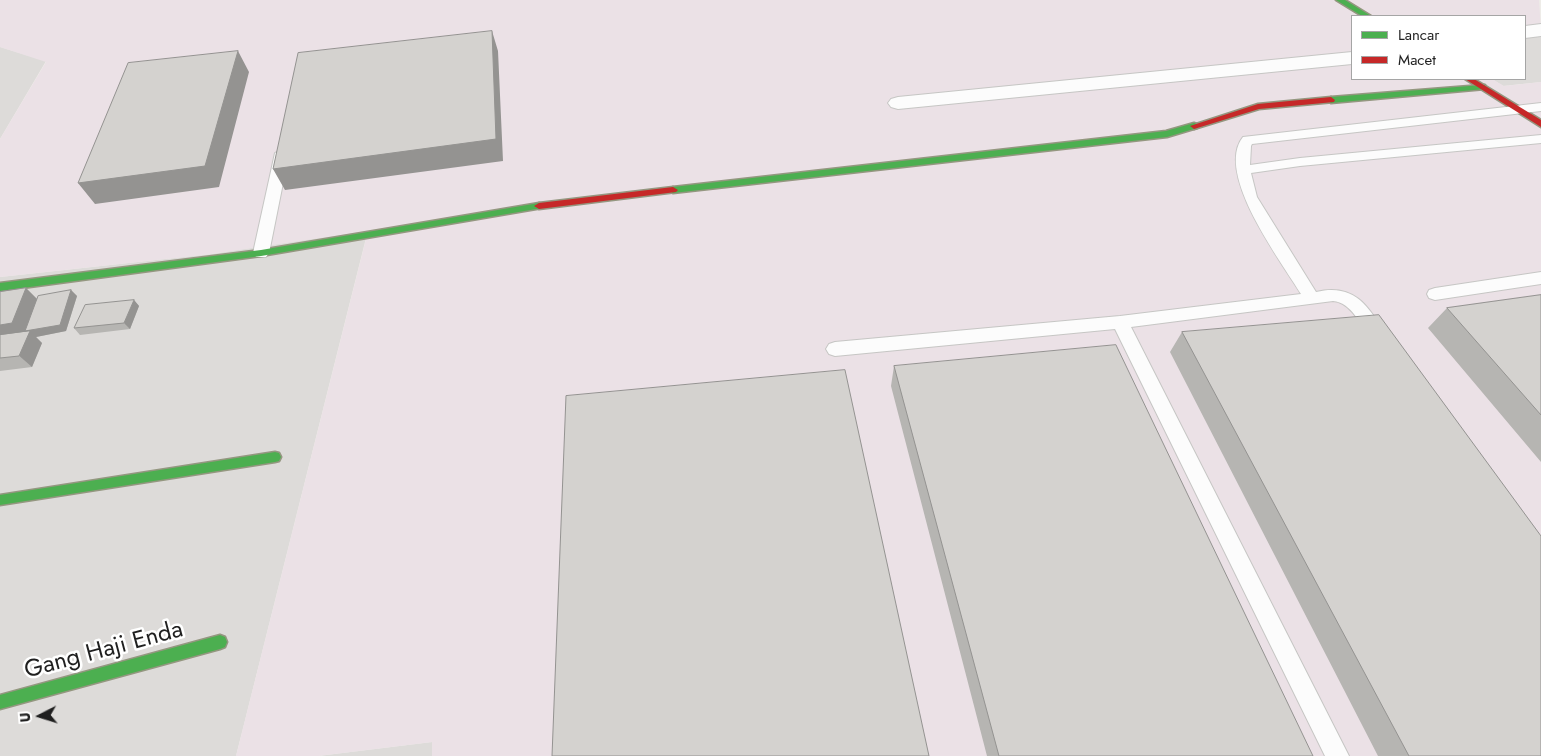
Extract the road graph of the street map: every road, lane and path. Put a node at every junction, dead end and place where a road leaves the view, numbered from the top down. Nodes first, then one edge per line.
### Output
1 (1340, 0) edge
2 (1365, 15) edge
3 (1541, 30) edge
4 (1526, 32) edge
5 (1351, 58) edge
6 (1471, 80) edge
7 (1482, 87) junction
8 (898, 103) dead end
9 (1541, 107) edge
10 (1519, 110) junction
11 (1541, 124) edge
12 (286, 134) edge
13 (1541, 139) edge
14 (1243, 170) junction
15 (261, 253) junction
16 (1541, 278) edge
17 (0, 287) edge
18 (1434, 294) dead end
19 (1312, 299) junction
20 (1120, 322) junction
21 (835, 349) dead end
22 (1388, 349) edge
23 (274, 457) dead end
24 (0, 500) edge
25 (220, 642) dead end
26 (0, 702) edge
27 (1337, 756) edge

1 - 2 street
3 - 4 street
5 - 8 street
6 - 7 street
7 - 10 street
7 - 15 street
9 - 10 lane
10 - 11 street
10 - 14 lane
12 - 15 lane
13 - 14 lane
14 - 19 lane
15 - 17 street
16 - 18 lane
19 - 20 lane
19 - 22 lane
20 - 21 lane
20 - 27 lane
23 - 24 street
25 - 26 street, Gang Haji Enda

